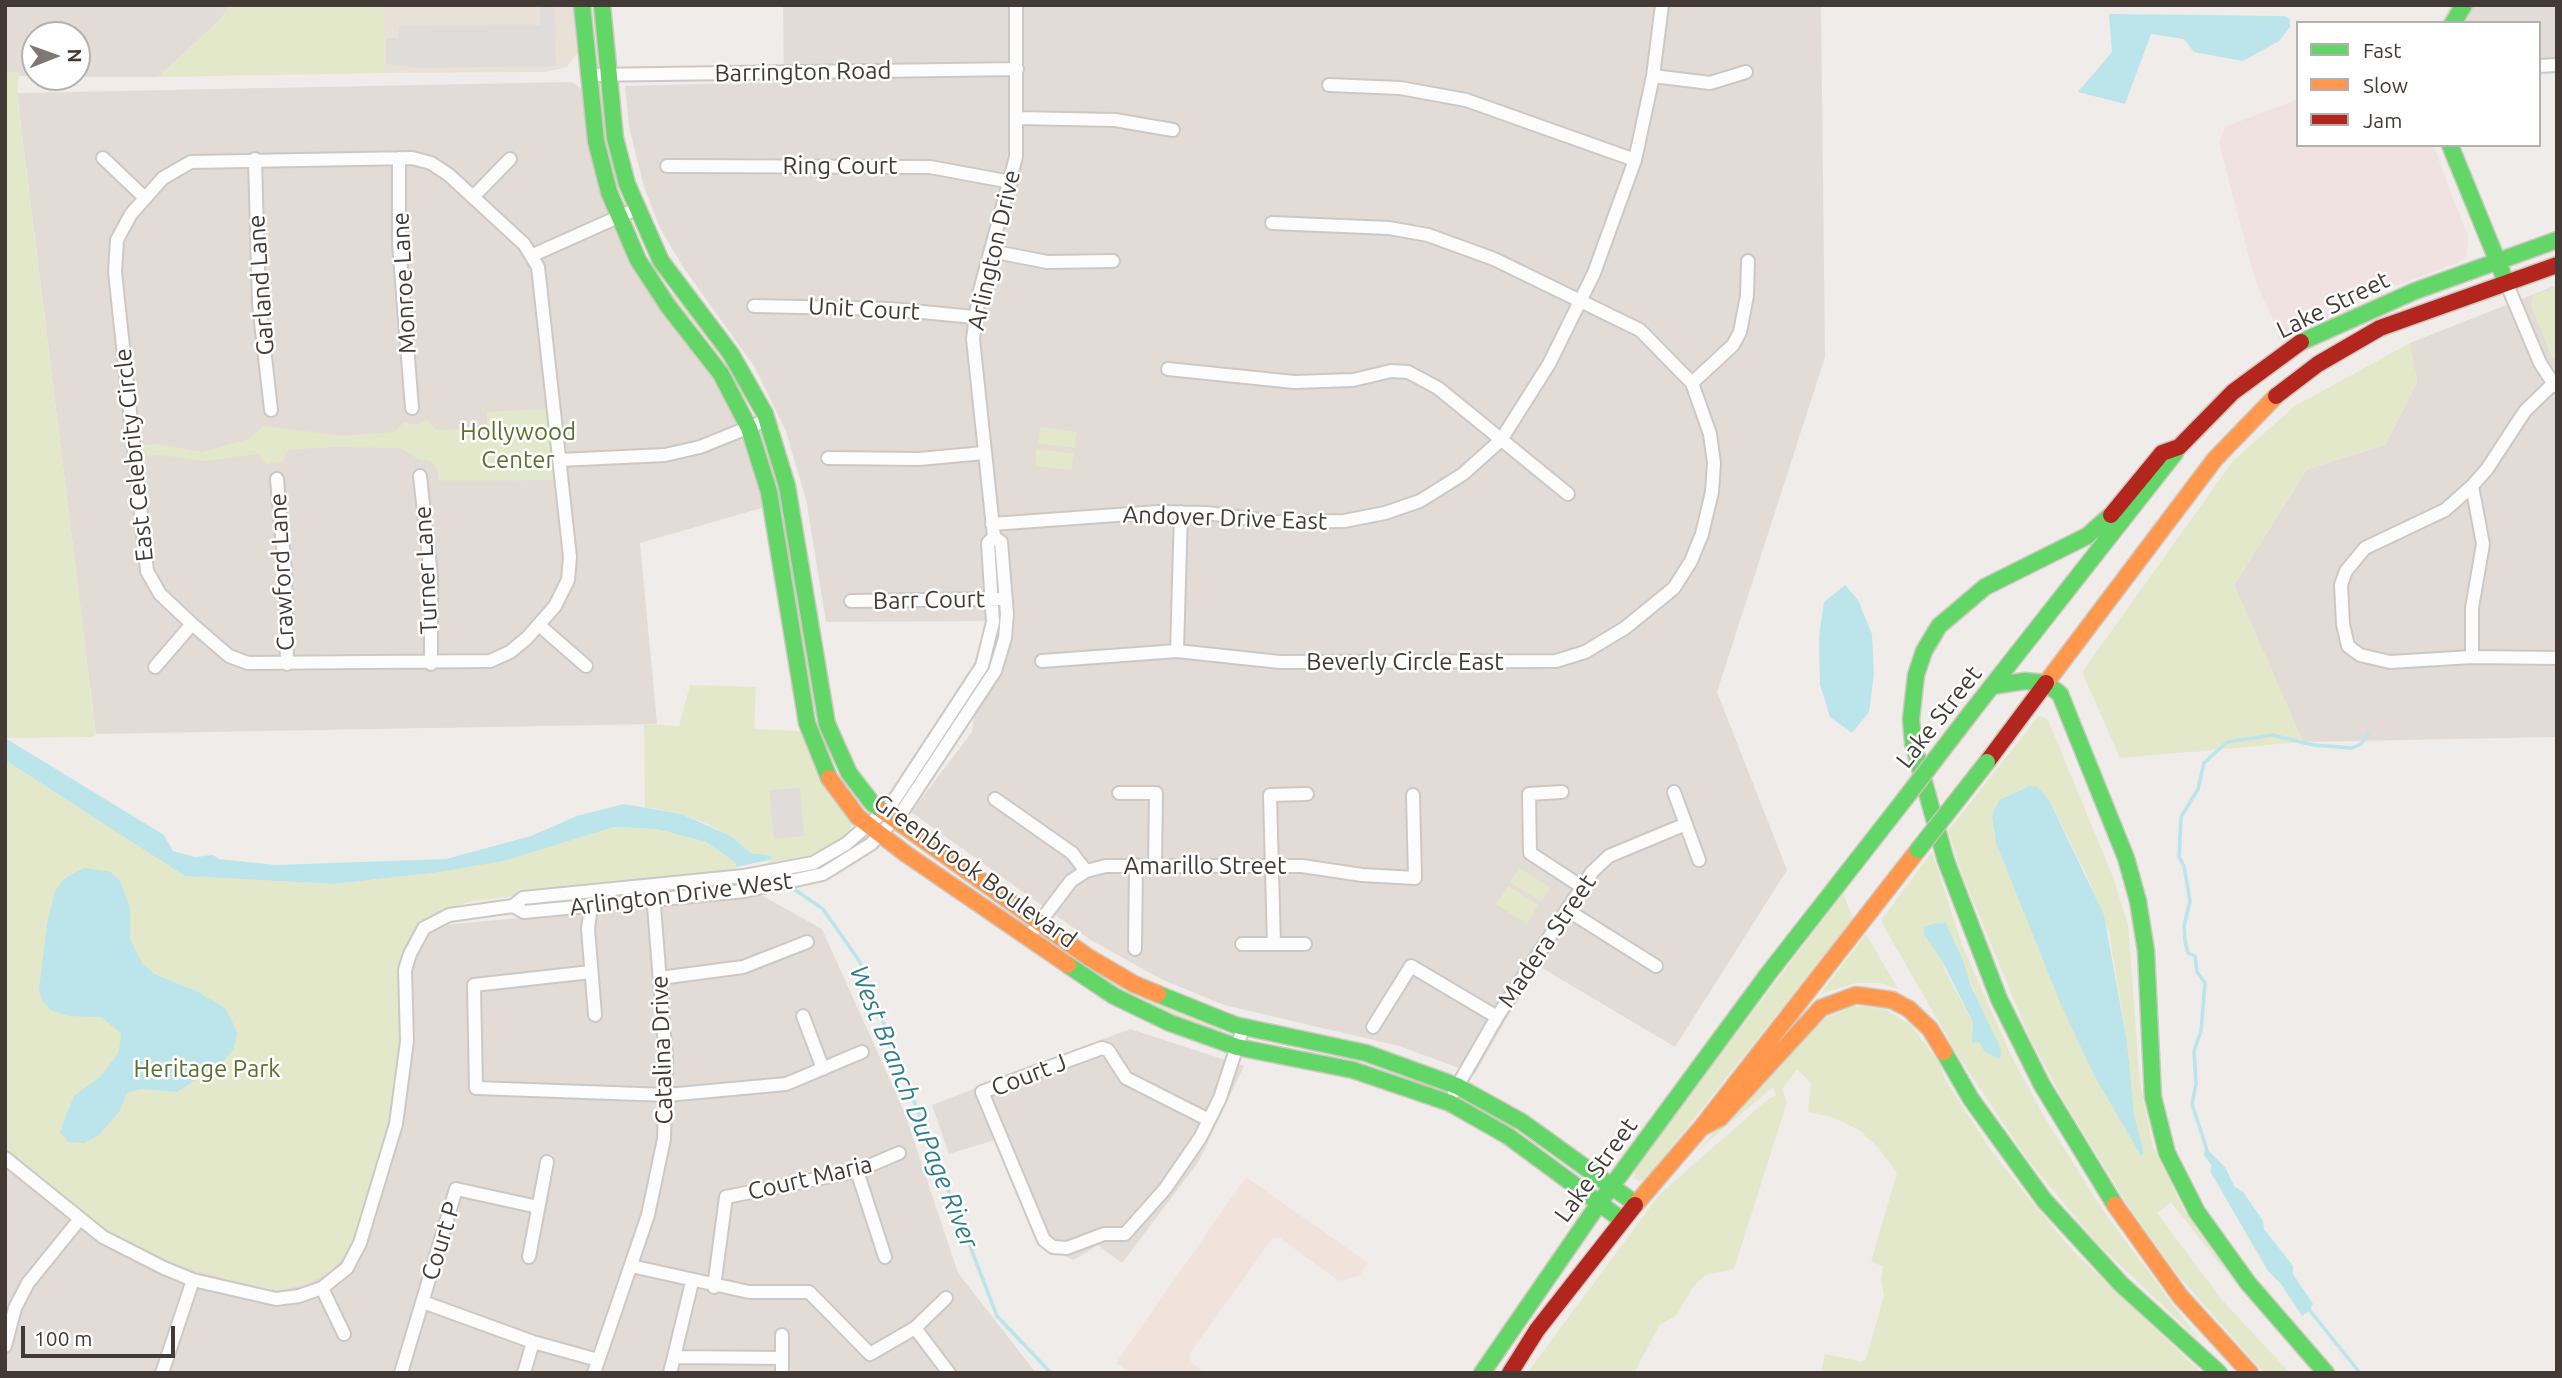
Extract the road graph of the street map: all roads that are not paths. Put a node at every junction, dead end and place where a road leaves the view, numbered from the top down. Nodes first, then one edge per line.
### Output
1 (582, 5) edge
2 (602, 5) edge
3 (1016, 5) edge
4 (1662, 5) edge
5 (2464, 5) edge
6 (2455, 21) edge
7 (1017, 69) junction
8 (1746, 72) dead end
9 (588, 75) junction
10 (609, 75) junction
11 (1653, 76) junction
12 (1329, 85) dead end
13 (1017, 118) junction
14 (1173, 130) dead end
15 (2451, 147) edge
16 (103, 158) dead end
17 (399, 158) junction
18 (256, 159) junction
19 (510, 159) dead end
20 (1634, 160) junction
21 (667, 166) dead end
22 (1011, 182) junction
23 (473, 197) junction
24 (145, 198) junction
25 (636, 209) junction
26 (617, 216) junction
27 (1272, 223) dead end
28 (2557, 240) edge
29 (991, 251) junction
30 (533, 255) junction
31 (2497, 260) junction
32 (1113, 261) dead end
33 (1748, 261) dead end
34 (2557, 265) edge
35 (2507, 282) junction
36 (1581, 300) junction
37 (754, 306) dead end
38 (974, 317) junction
39 (1168, 369) dead end
40 (1692, 383) junction
41 (2555, 383) edge
42 (412, 408) dead end
43 (271, 410) dead end
44 (767, 420) junction
45 (749, 428) junction
46 (1501, 440) junction
47 (2179, 447) junction
48 (984, 453) junction
49 (828, 458) dead end
50 (560, 460) junction
51 (420, 476) dead end
52 (277, 480) dead end
53 (2472, 486) junction
54 (1568, 494) dead end
55 (1181, 512) junction
56 (993, 530) junction
57 (992, 599) junction
58 (1006, 599) junction
59 (851, 601) dead end
60 (192, 624) junction
61 (539, 625) junction
62 (1177, 651) junction
63 (2472, 657) junction
64 (2557, 658) edge
65 (1042, 661) dead end
66 (287, 664) junction
67 (431, 664) junction
68 (586, 666) dead end
69 (155, 667) dead end
70 (2046, 683) junction
71 (1992, 686) junction
72 (1562, 792) dead end
73 (1674, 792) dead end
74 (1119, 793) dead end
75 (1307, 794) dead end
76 (1413, 795) dead end
77 (995, 799) dead end
78 (888, 816) junction
79 (1686, 824) junction
80 (874, 830) junction
81 (1699, 860) dead end
82 (1136, 865) junction
83 (1155, 866) junction
84 (1271, 866) junction
85 (1086, 871) junction
86 (653, 886) junction
87 (1582, 887) junction
88 (654, 900) junction
89 (513, 906) junction
90 (591, 906) junction
91 (1567, 910) junction
92 (1038, 922) junction
93 (1027, 939) junction
94 (807, 942) dead end
95 (1242, 944) dead end
96 (1274, 944) junction
97 (1305, 944) dead end
98 (1135, 949) dead end
99 (1656, 966) dead end
100 (591, 972) junction
101 (660, 978) junction
102 (595, 1015) dead end
103 (803, 1016) dead end
104 (1497, 1017) junction
105 (1373, 1027) dead end
106 (1243, 1028) junction
107 (1237, 1047) junction
108 (862, 1052) dead end
109 (823, 1069) junction
110 (1457, 1086) junction
111 (667, 1095) junction
112 (1450, 1103) junction
113 (1209, 1120) junction
114 (1701, 1128) junction
115 (899, 1153) dead end
116 (5, 1158) edge
117 (547, 1162) dead end
118 (857, 1171) junction
119 (1612, 1186) junction
120 (1600, 1202) junction
121 (1636, 1204) junction
122 (538, 1207) junction
123 (79, 1220) junction
124 (1622, 1220) junction
125 (529, 1257) dead end
126 (885, 1257) dead end
127 (631, 1266) junction
128 (192, 1280) junction
129 (692, 1282) junction
130 (715, 1287) junction
131 (322, 1288) junction
132 (946, 1298) dead end
133 (423, 1303) junction
134 (915, 1328) junction
135 (344, 1334) dead end
136 (782, 1335) dead end
137 (533, 1342) junction
138 (5, 1346) edge
139 (674, 1357) junction
140 (782, 1358) junction
141 (596, 1366) edge
142 (162, 1373) edge
143 (401, 1373) edge
144 (524, 1373) edge
145 (670, 1373) edge
146 (782, 1373) edge
147 (949, 1373) edge
148 (1482, 1373) edge
149 (1510, 1373) edge
150 (2219, 1373) edge
151 (2250, 1373) edge
152 (2326, 1373) edge

1 - 9 main road, Greenbrook Boulevard
2 - 10 main road, Greenbrook Boulevard
3 - 7 street, Arlington Drive
4 - 11 street, Andover Drive East
5 - 6 main road
7 - 10 street, Barrington Road
7 - 13 street, Arlington Drive
8 - 11 street
9 - 10 street, Barrington Road
9 - 26 main road, Greenbrook Boulevard
10 - 25 main road, Greenbrook Boulevard
11 - 20 street, Andover Drive East
12 - 20 street
13 - 14 street
13 - 22 street, Arlington Drive
15 - 31 main road
16 - 24 street
17 - 18 street, East Celebrity Circle
17 - 23 street, East Celebrity Circle
17 - 42 street, Monroe Lane
18 - 24 street, East Celebrity Circle
18 - 43 street, Garland Lane
19 - 23 street
20 - 36 street, Andover Drive East
21 - 22 street, Ring Court
22 - 29 street, Arlington Drive
23 - 30 street, East Celebrity Circle
24 - 60 street, East Celebrity Circle
25 - 26 street
25 - 44 main road, Greenbrook Boulevard
26 - 30 street
26 - 45 main road, Greenbrook Boulevard
27 - 36 street
28 - 31 main road, Lake Street
29 - 32 street
29 - 38 street, Arlington Drive
30 - 50 street, East Celebrity Circle
31 - 35 main road
31 - 47 main road, Lake Street
33 - 40 street
34 - 35 main road, Lake Street
35 - 41 street
35 - 70 main road, Lake Street
36 - 40 street
36 - 46 street, Andover Drive East
37 - 38 street, Unit Court
38 - 48 street, Arlington Drive
39 - 46 street
40 - 62 street, Beverly Circle East
41 - 53 street
44 - 45 street
44 - 78 main road, Greenbrook Boulevard
45 - 50 street
45 - 80 main road, Greenbrook Boulevard
46 - 54 street
46 - 55 street, Andover Drive East
47 - 71 main road, Lake Street
47 - 151 main road
48 - 49 street
48 - 56 street, Arlington Drive
50 - 61 street, East Celebrity Circle
51 - 67 street, Turner Lane
52 - 66 street, Crawford Lane
53 - 63 street
53 - 63 street
55 - 56 street, Andover Drive East
55 - 62 street
56 - 57 street, Arlington Drive
56 - 58 street, Arlington Drive
57 - 58 street, Barr Court
57 - 59 street, Barr Court
57 - 78 street, Arlington Drive
58 - 78 street, Arlington Drive
60 - 66 street, East Celebrity Circle
60 - 69 street
61 - 67 street, East Celebrity Circle
61 - 68 street
62 - 65 street, Beverly Circle East
63 - 64 street
66 - 67 street, East Celebrity Circle
70 - 71 main road
70 - 114 main road, Lake Street, bridge
70 - 152 main road
71 - 119 main road, Lake Street, bridge
72 - 87 street
73 - 79 street
74 - 83 street
75 - 84 street
76 - 84 street, Amarillo Street
77 - 85 street
78 - 80 street, Arlington Drive
78 - 92 main road, Greenbrook Boulevard
79 - 81 street
79 - 87 street, Madera Street
80 - 86 street, Arlington Drive West
80 - 88 street, Arlington Drive West
80 - 93 main road, Greenbrook Boulevard
82 - 83 street, Amarillo Street
82 - 85 street, Amarillo Street
82 - 98 street
83 - 84 street, Amarillo Street
84 - 96 street
85 - 92 street
86 - 88 street, Catalina Drive
86 - 89 street, Arlington Drive West
87 - 91 street, Madera Street
88 - 90 street, Arlington Drive West
88 - 101 street, Catalina Drive
89 - 90 street, Arlington Drive West
89 - 131 street, Arlington Drive West
90 - 100 street
91 - 99 street
91 - 104 street, Madera Street
92 - 93 street
92 - 106 main road, Greenbrook Boulevard
93 - 107 main road, Greenbrook Boulevard
94 - 101 street
95 - 96 street
96 - 97 street
100 - 102 street
100 - 111 street
101 - 111 street, Catalina Drive
103 - 109 street
104 - 105 street
104 - 110 street, Madera Street
106 - 107 street
106 - 110 main road, Greenbrook Boulevard
107 - 112 main road, Greenbrook Boulevard
107 - 113 street
108 - 109 street
109 - 111 street
110 - 112 street, Madera Street
110 - 119 main road, Greenbrook Boulevard
111 - 127 street, Catalina Drive
112 - 120 main road, Greenbrook Boulevard
113 - 113 street, Court J
114 - 121 main road, Lake Street
114 - 150 main road
115 - 118 street, Court Maria
116 - 123 street, Arlington Drive West
117 - 122 street
118 - 126 street
118 - 130 street, Court Maria
119 - 120 main road, Lake Street
119 - 121 main road, Greenbrook Boulevard
120 - 124 main road, Greenbrook Boulevard
120 - 148 main road, Lake Street
121 - 124 main road, Lake Street
122 - 125 street
122 - 133 street, Court P
123 - 128 street, Arlington Drive West
123 - 138 street
124 - 149 main road, Lake Street
127 - 129 street
127 - 141 street, Catalina Drive
128 - 131 street, Arlington Drive West
128 - 142 street
129 - 130 street
129 - 139 street
130 - 134 street
131 - 135 street
132 - 134 street
133 - 137 street
133 - 143 street, Court P
134 - 147 street
136 - 140 street
137 - 141 street
137 - 144 street
139 - 140 street
139 - 145 street
140 - 146 street

